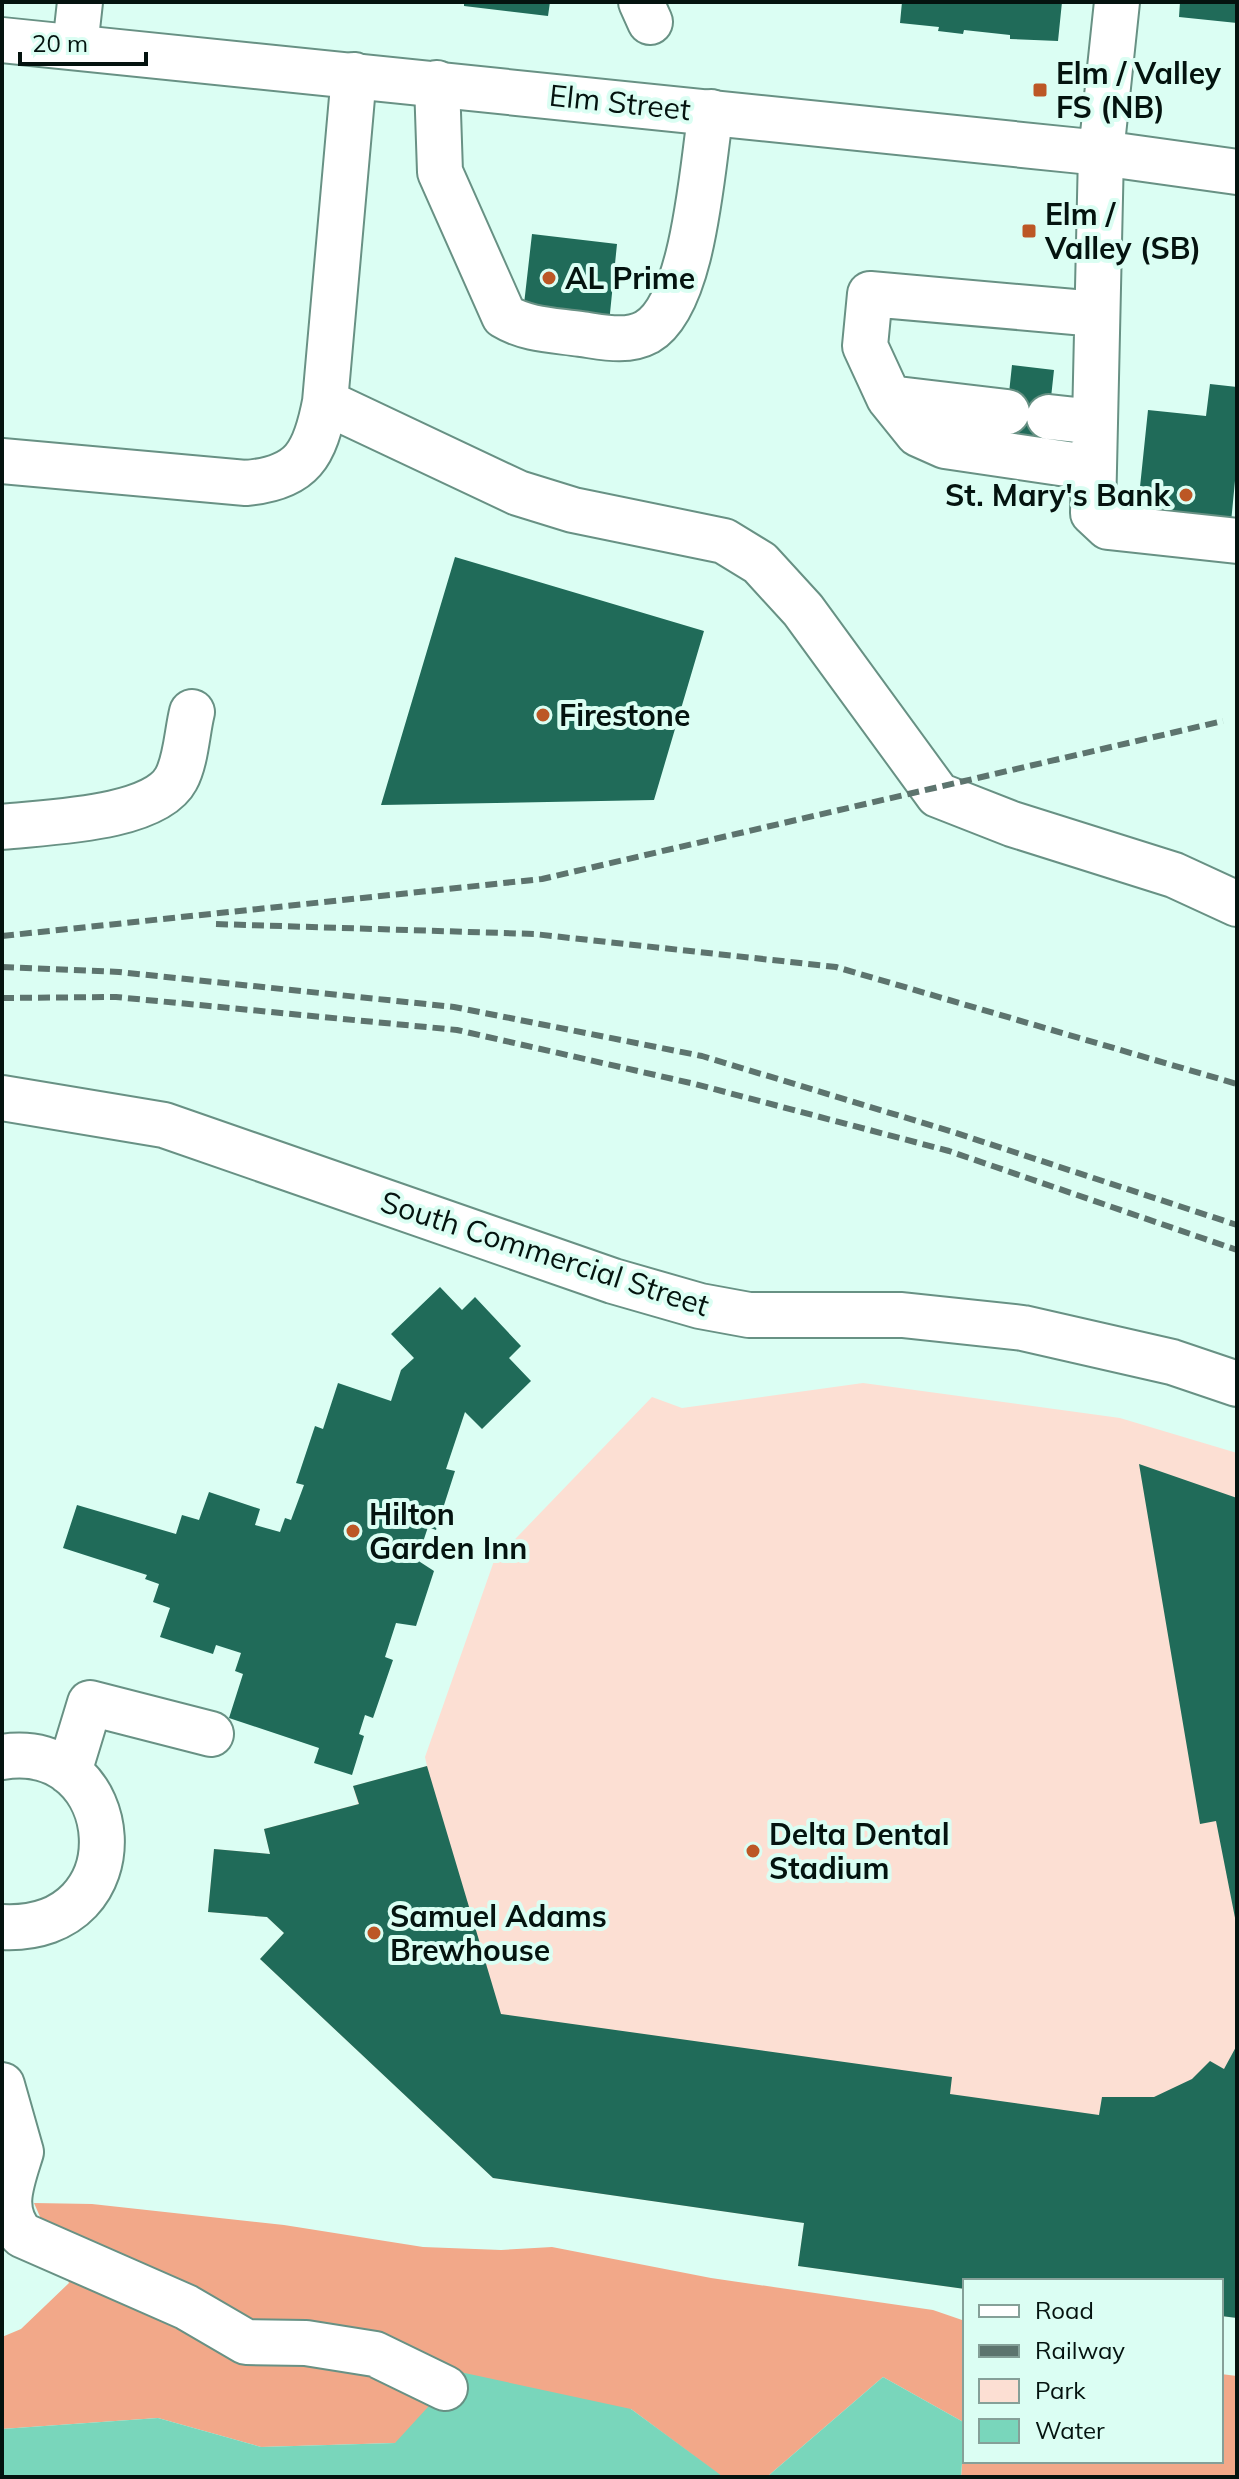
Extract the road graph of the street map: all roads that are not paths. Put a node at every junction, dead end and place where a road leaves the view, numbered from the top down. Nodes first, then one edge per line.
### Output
1 (80, 2) edge
2 (1117, 2) edge
3 (2, 40) edge
4 (75, 47) junction
5 (354, 75) junction
6 (437, 83) junction
7 (711, 112) junction
8 (1101, 153) junction
9 (1237, 172) edge
10 (1097, 314) junction
11 (889, 398) junction
12 (325, 402) junction
13 (1095, 422) junction
14 (2, 461) edge
15 (1094, 468) junction
16 (1237, 541) edge
17 (192, 712) dead end
18 (2, 827) edge
19 (1237, 904) edge
20 (2, 1098) edge
21 (1237, 1384) edge
22 (211, 1734) dead end
23 (2, 1757) edge
24 (69, 1772) junction
25 (2, 1927) edge
26 (8, 2130) edge
27 (445, 2388) dead end

1 - 4 street
2 - 8 street
3 - 4 street, Elm Street
4 - 5 street, Elm Street
5 - 6 street, Elm Street
5 - 12 street
6 - 7 street, Elm Street
6 - 7 street
7 - 8 street, Elm Street
8 - 9 street, Elm Street
8 - 10 street
10 - 11 street
10 - 13 street
11 - 13 street
11 - 15 street
12 - 14 street
12 - 19 street
13 - 15 street
15 - 16 street
17 - 18 street
20 - 21 street, South Commercial Street
22 - 24 street
23 - 24 street
24 - 25 street
26 - 27 street

